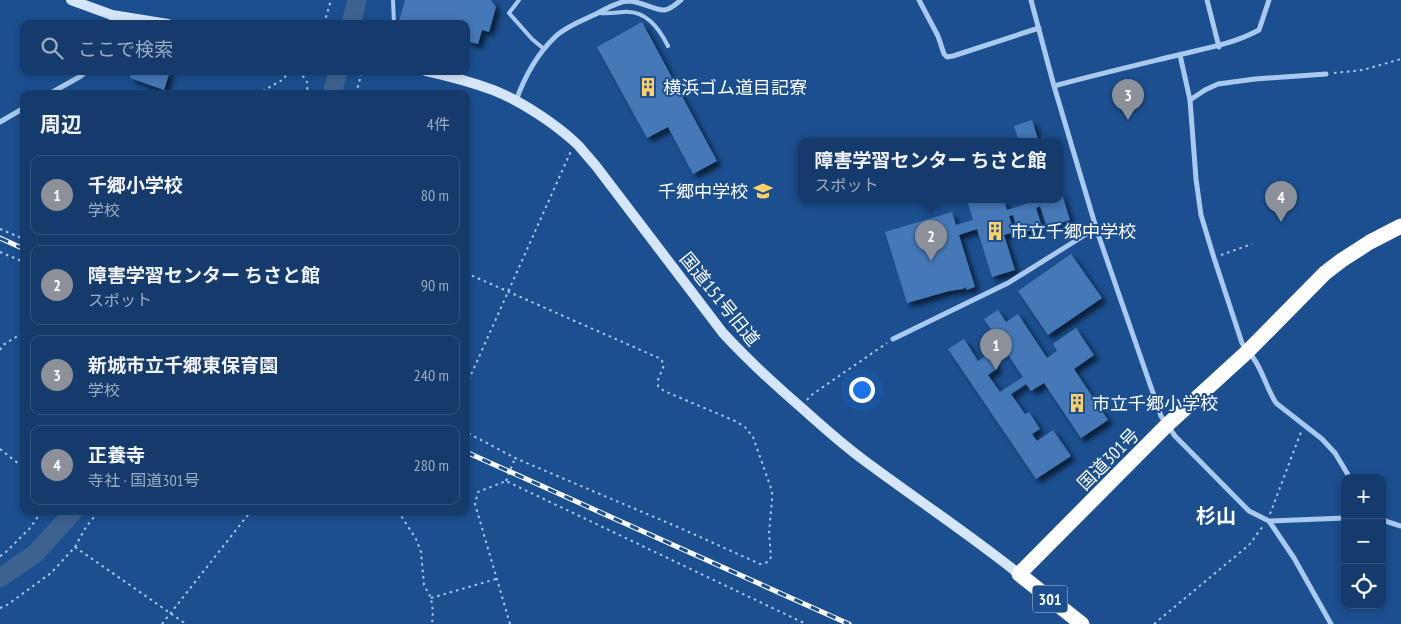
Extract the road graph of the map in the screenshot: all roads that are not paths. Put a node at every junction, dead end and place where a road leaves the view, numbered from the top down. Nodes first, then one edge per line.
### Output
1 (71, 0) edge
2 (393, 0) edge
3 (519, 0) edge
4 (681, 0) edge
5 (919, 0) edge
6 (1031, 0) edge
7 (1206, 0) edge
8 (1269, 0) edge
9 (598, 13) junction
10 (112, 20) edge
11 (394, 20) edge
12 (1039, 28) junction
13 (668, 46) dead end
14 (1219, 47) junction
15 (544, 49) junction
16 (1180, 55) junction
17 (1326, 74) road end
18 (82, 75) edge
19 (442, 75) edge
20 (1054, 86) junction
21 (56, 90) edge
22 (1190, 100) junction
23 (516, 101) junction
24 (20, 110) edge
25 (0, 122) edge
26 (1401, 226) edge
27 (1097, 231) junction
28 (893, 339) road end
29 (1247, 352) junction
30 (1167, 425) junction
31 (1348, 474) edge
32 (1341, 518) edge
33 (1386, 520) edge
34 (1269, 521) junction
35 (1401, 526) edge
36 (1019, 574) junction
37 (1082, 624) edge
38 (1331, 624) edge

1 - 10 street
2 - 11 lane
3 - 15 lane
4 - 9 street
5 - 12 street
6 - 12 street
7 - 14 street
8 - 14 street
9 - 13 lane
9 - 15 street
12 - 20 street
14 - 16 street
15 - 23 street
16 - 20 street
16 - 22 street
17 - 22 street
18 - 21 street
19 - 23 street, 国道151号旧道
20 - 27 street
22 - 29 street
23 - 36 street, 国道151号旧道
24 - 25 street
26 - 29 highway, 国道301号 / 301
27 - 28 street
27 - 30 street
29 - 30 highway, 国道301号 / 301
29 - 31 street
30 - 34 street
30 - 36 highway, 国道301号 / 301
32 - 34 street
33 - 35 street
34 - 38 street
36 - 37 highway, 301

